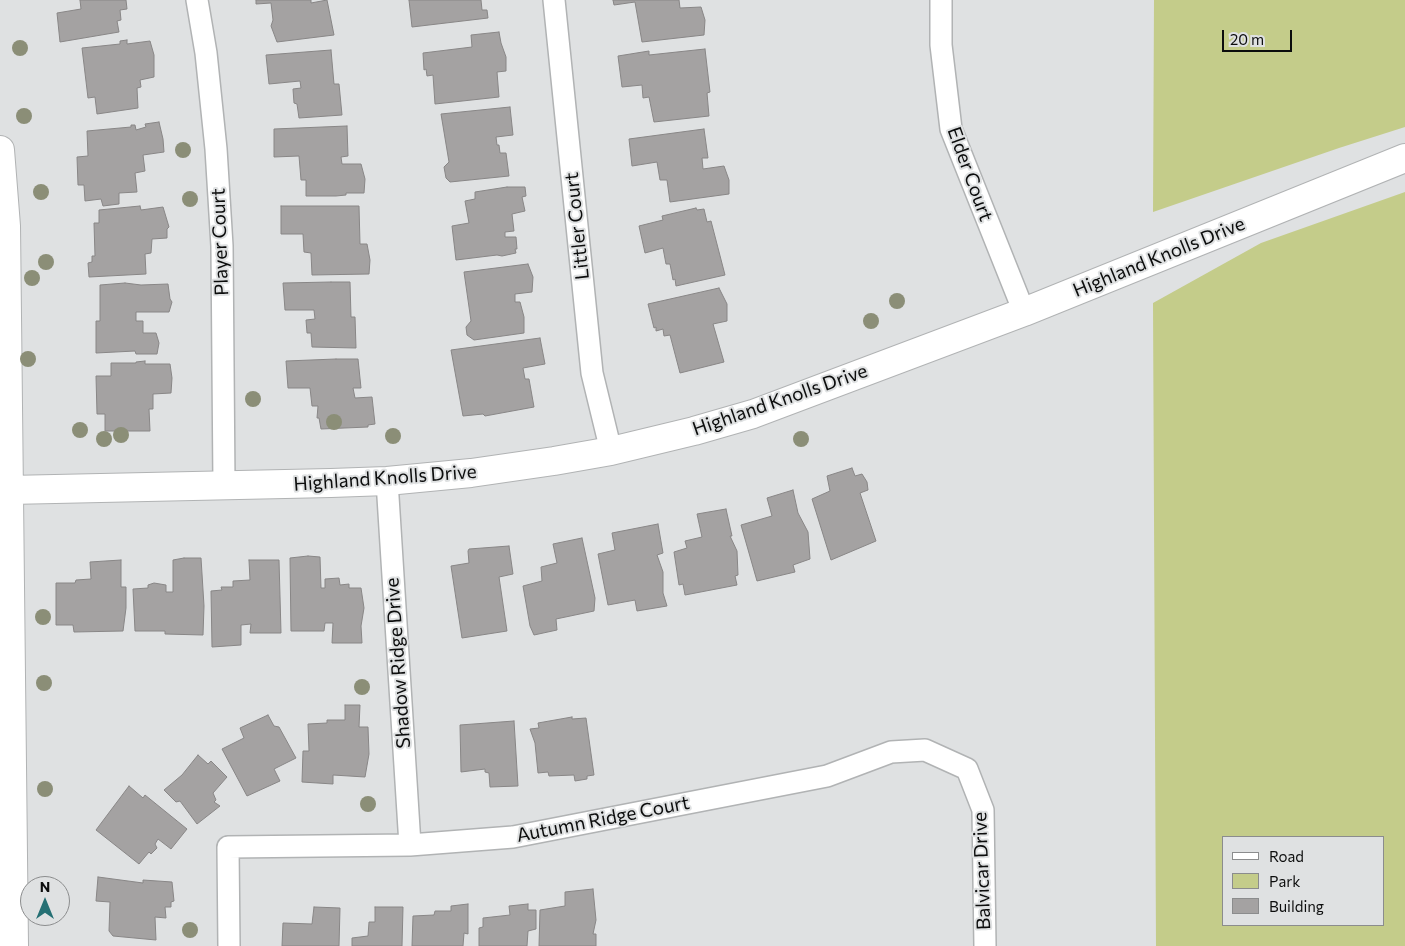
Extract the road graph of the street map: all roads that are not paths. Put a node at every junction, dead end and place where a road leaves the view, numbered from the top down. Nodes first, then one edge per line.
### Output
1 (197, 0) edge
2 (554, 0) edge
3 (941, 0) edge
4 (0, 150) edge
5 (1405, 158) edge
6 (1024, 312) junction
7 (611, 451) junction
8 (387, 481) junction
9 (224, 485) junction
10 (5, 490) edge
11 (967, 769) joint
12 (410, 845) junction
13 (14, 946) edge
14 (229, 946) edge
15 (985, 946) edge

1 - 9 street, Player Court
2 - 7 street, Littler Court
3 - 6 street, Elder Court
4 - 10 street
5 - 6 street, Highland Knolls Drive
6 - 7 street, Highland Knolls Drive
7 - 8 street, Highland Knolls Drive
8 - 9 street, Highland Knolls Drive
8 - 12 street, Shadow Ridge Drive
9 - 10 street, Highland Knolls Drive
10 - 13 street
11 - 12 street, Autumn Ridge Court
11 - 15 street, Balvicar Drive
12 - 14 street, Autumn Ridge Court

